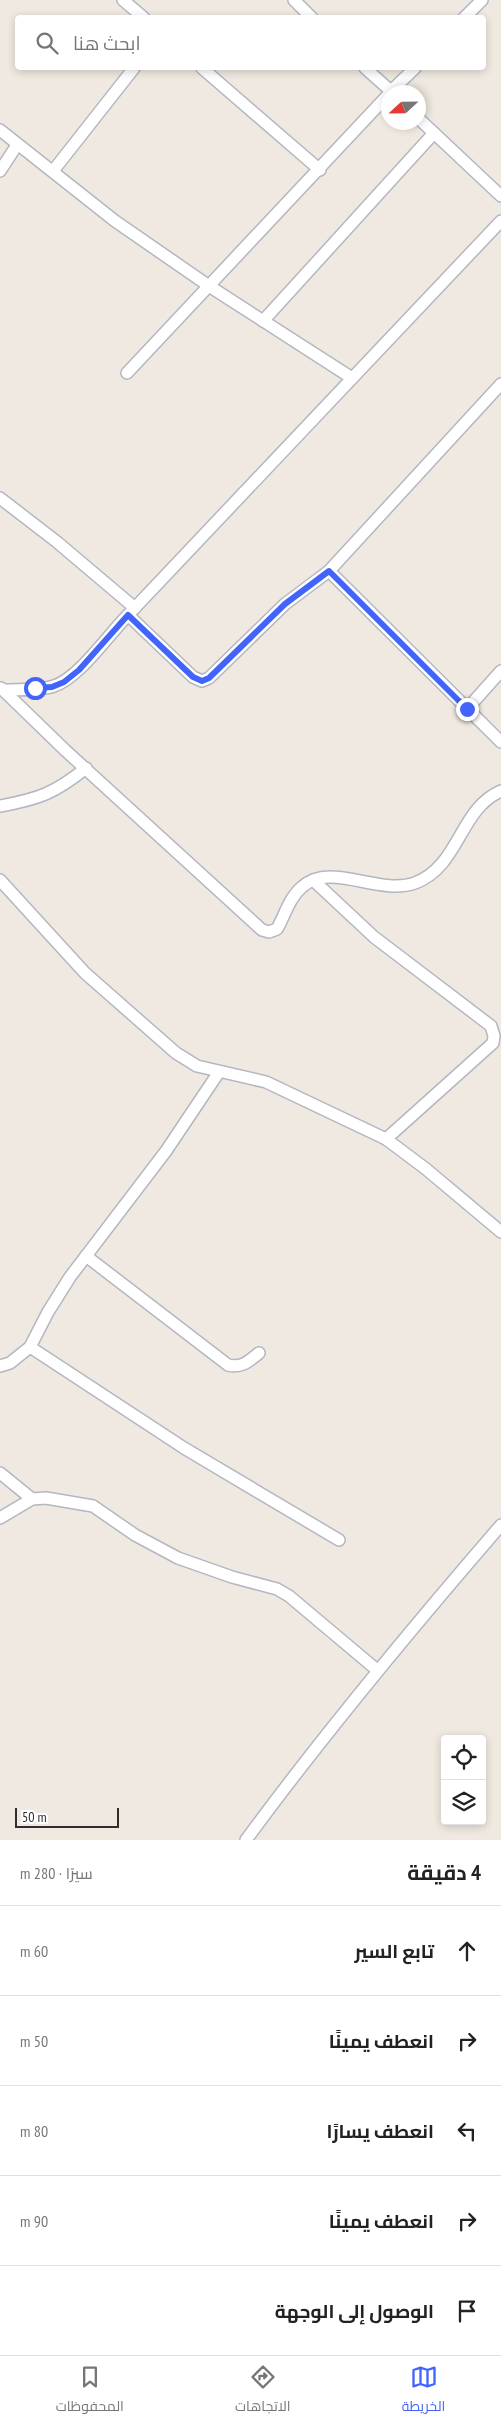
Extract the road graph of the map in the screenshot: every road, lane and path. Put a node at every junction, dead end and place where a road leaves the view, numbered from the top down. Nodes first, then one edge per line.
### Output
1 (123, 0) edge
2 (294, 0) edge
3 (482, 0) edge
4 (140, 15) edge
5 (309, 15) edge
6 (467, 15) edge
7 (132, 70) edge
8 (204, 70) edge
9 (367, 70) edge
10 (413, 70) edge
11 (382, 85) edge
12 (398, 85) edge
13 (381, 103) edge
14 (426, 126) edge
15 (0, 130) edge
16 (434, 133) junction
17 (17, 145) junction
18 (320, 170) junction
19 (0, 171) edge
20 (53, 171) junction
21 (501, 196) edge
22 (501, 221) edge
23 (209, 286) junction
24 (263, 321) junction
25 (127, 373) dead end
26 (352, 378) junction
27 (501, 384) edge
28 (0, 498) edge
29 (329, 571) junction
30 (132, 612) junction
31 (501, 671) edge
32 (2, 688) edge
33 (467, 709) junction
34 (501, 742) edge
35 (86, 768) junction
36 (501, 791) edge
37 (0, 806) edge
38 (0, 880) edge
39 (313, 880) junction
40 (219, 1072) junction
41 (386, 1139) junction
42 (501, 1232) edge
43 (86, 1256) junction
44 (30, 1347) junction
45 (259, 1352) dead end
46 (0, 1366) edge
47 (0, 1472) edge
48 (32, 1499) junction
49 (0, 1518) edge
50 (501, 1525) edge
51 (339, 1540) dead end
52 (377, 1670) junction
53 (246, 1840) edge

1 - 4 street
2 - 5 street
3 - 6 street
7 - 20 street
8 - 18 street
9 - 11 street
10 - 12 street
13 - 18 street
14 - 16 street
15 - 17 street
16 - 21 street
16 - 24 street
17 - 19 street
17 - 20 street
18 - 23 street
20 - 23 street
22 - 26 street
23 - 24 street
23 - 25 street
24 - 26 street
26 - 30 street
27 - 29 street
28 - 30 street
29 - 30 street
29 - 33 street
30 - 32 street
31 - 33 street
32 - 35 street
33 - 34 street
35 - 37 street
35 - 39 street
36 - 39 street
38 - 40 street
39 - 41 street
40 - 41 street
40 - 43 street
41 - 42 street
43 - 44 street
43 - 45 street
44 - 46 street
44 - 51 street
47 - 48 street
48 - 49 street
48 - 52 street
50 - 52 street
52 - 53 street

